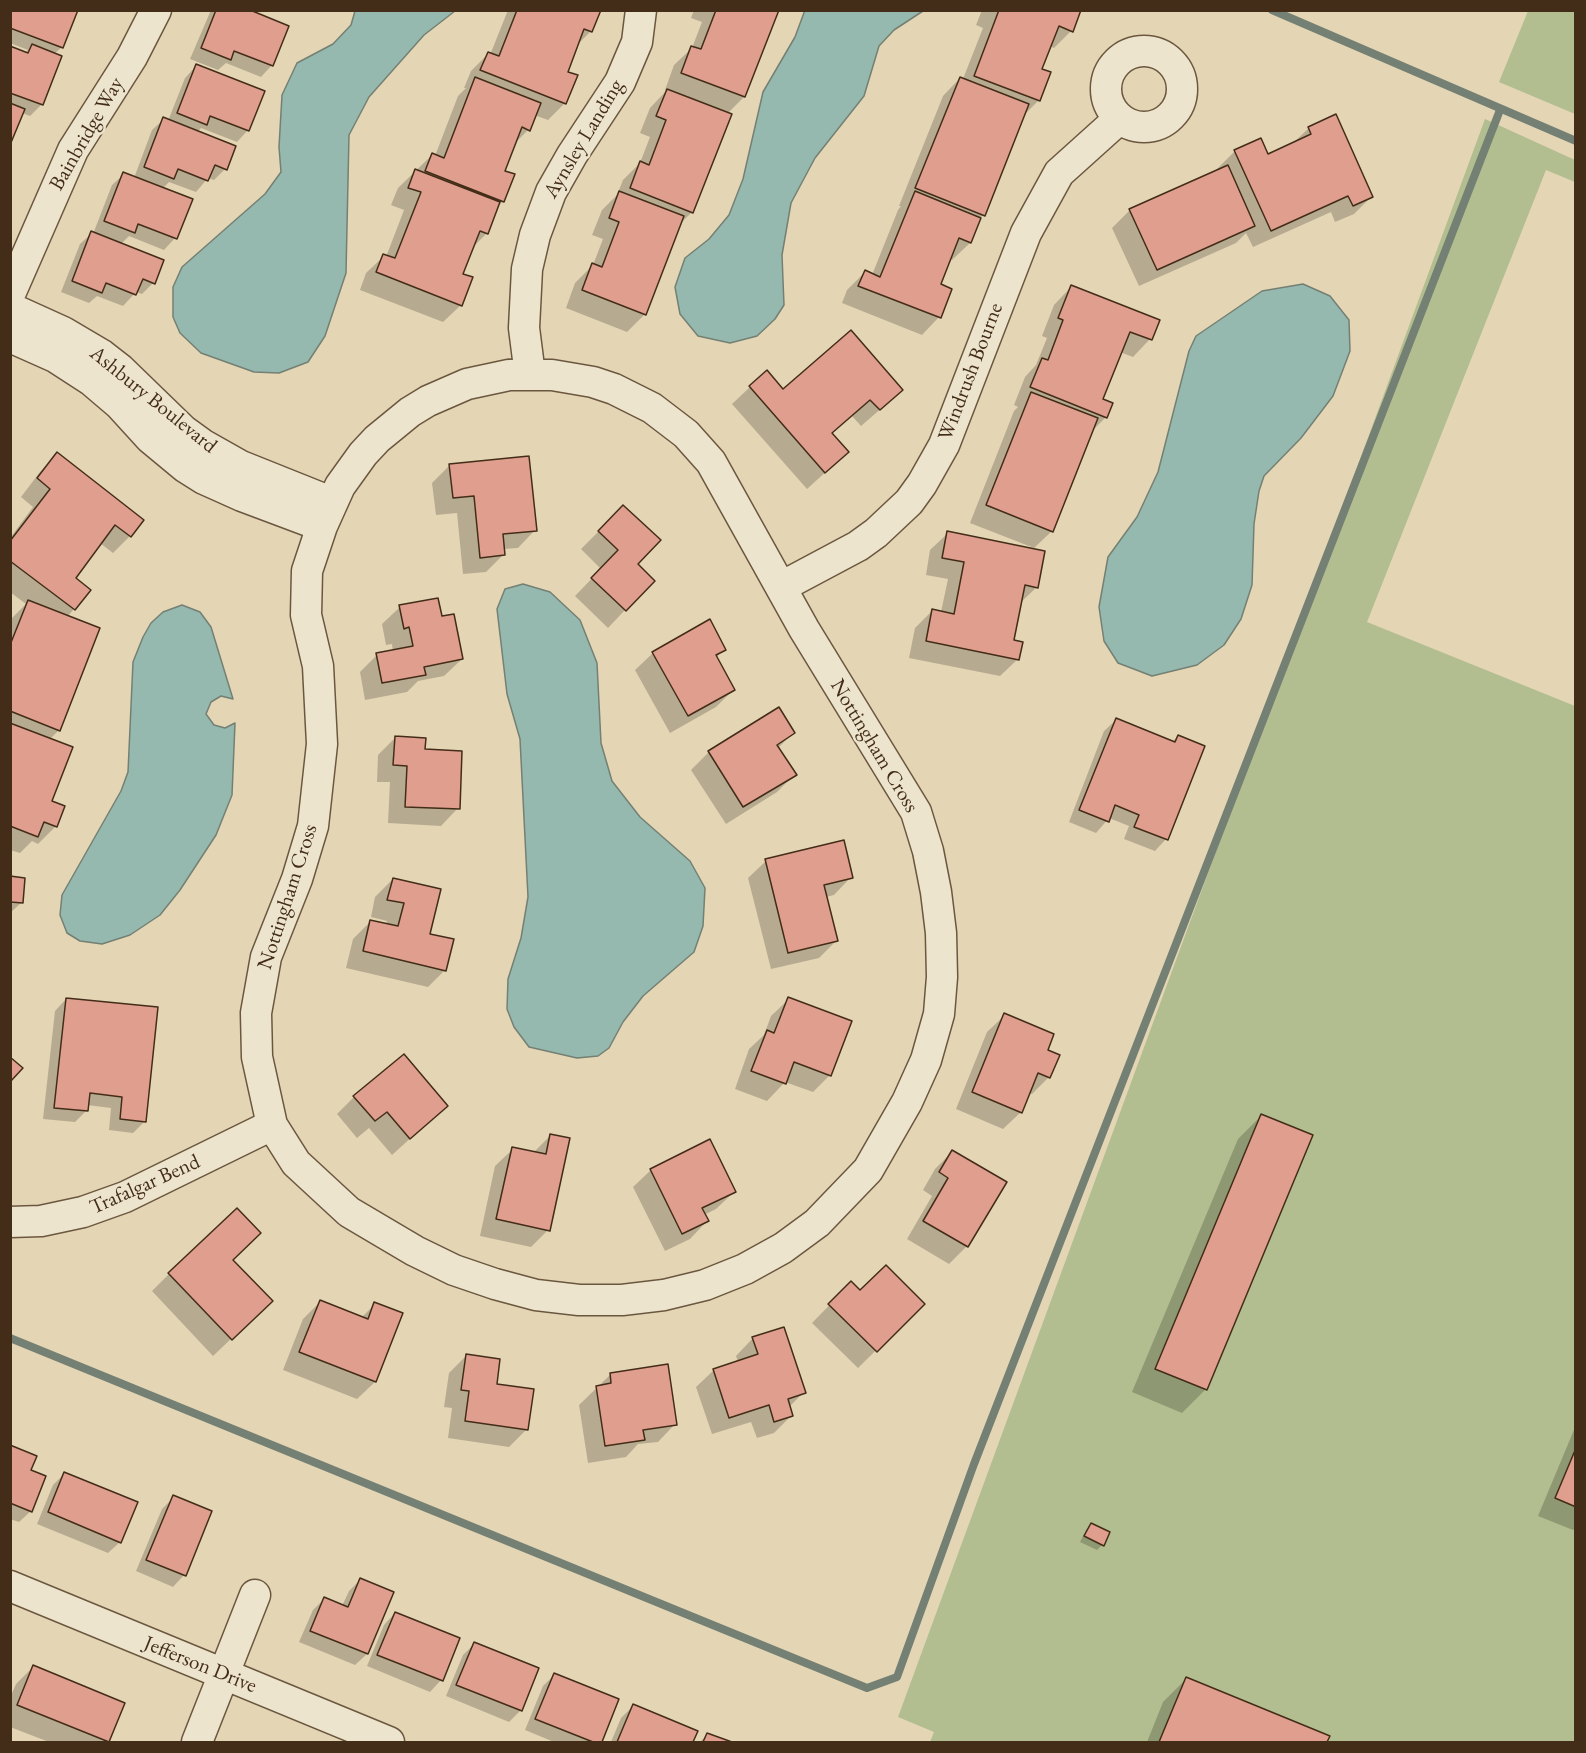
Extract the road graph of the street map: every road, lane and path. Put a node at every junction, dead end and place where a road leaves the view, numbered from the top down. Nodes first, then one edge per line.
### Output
1 (156, 10) edge
2 (640, 10) edge
3 (1119, 119) dead end
4 (10, 294) edge
5 (10, 308) edge
6 (10, 337) edge
7 (530, 375) junction
8 (327, 514) junction
9 (781, 587) junction
10 (272, 1125) junction
11 (10, 1222) edge
12 (10, 1586) edge
13 (255, 1596) dead end
14 (224, 1674) junction
15 (197, 1743) edge
16 (389, 1743) edge

1 - 4 street, Bainbridge Way
2 - 7 street, Aynsley Landing
3 - 9 street, Windrush Bourne
5 - 8 street, Ashbury Boulevard
6 - 8 street, Ashbury Boulevard
7 - 8 street, Nottingham Cross
7 - 9 street, Nottingham Cross
8 - 10 street, Nottingham Cross
9 - 10 street, Nottingham Cross
10 - 11 street, Trafalgar Bend
12 - 14 street, Jefferson Drive
13 - 14 street
14 - 15 street
14 - 16 street, Jefferson Drive

